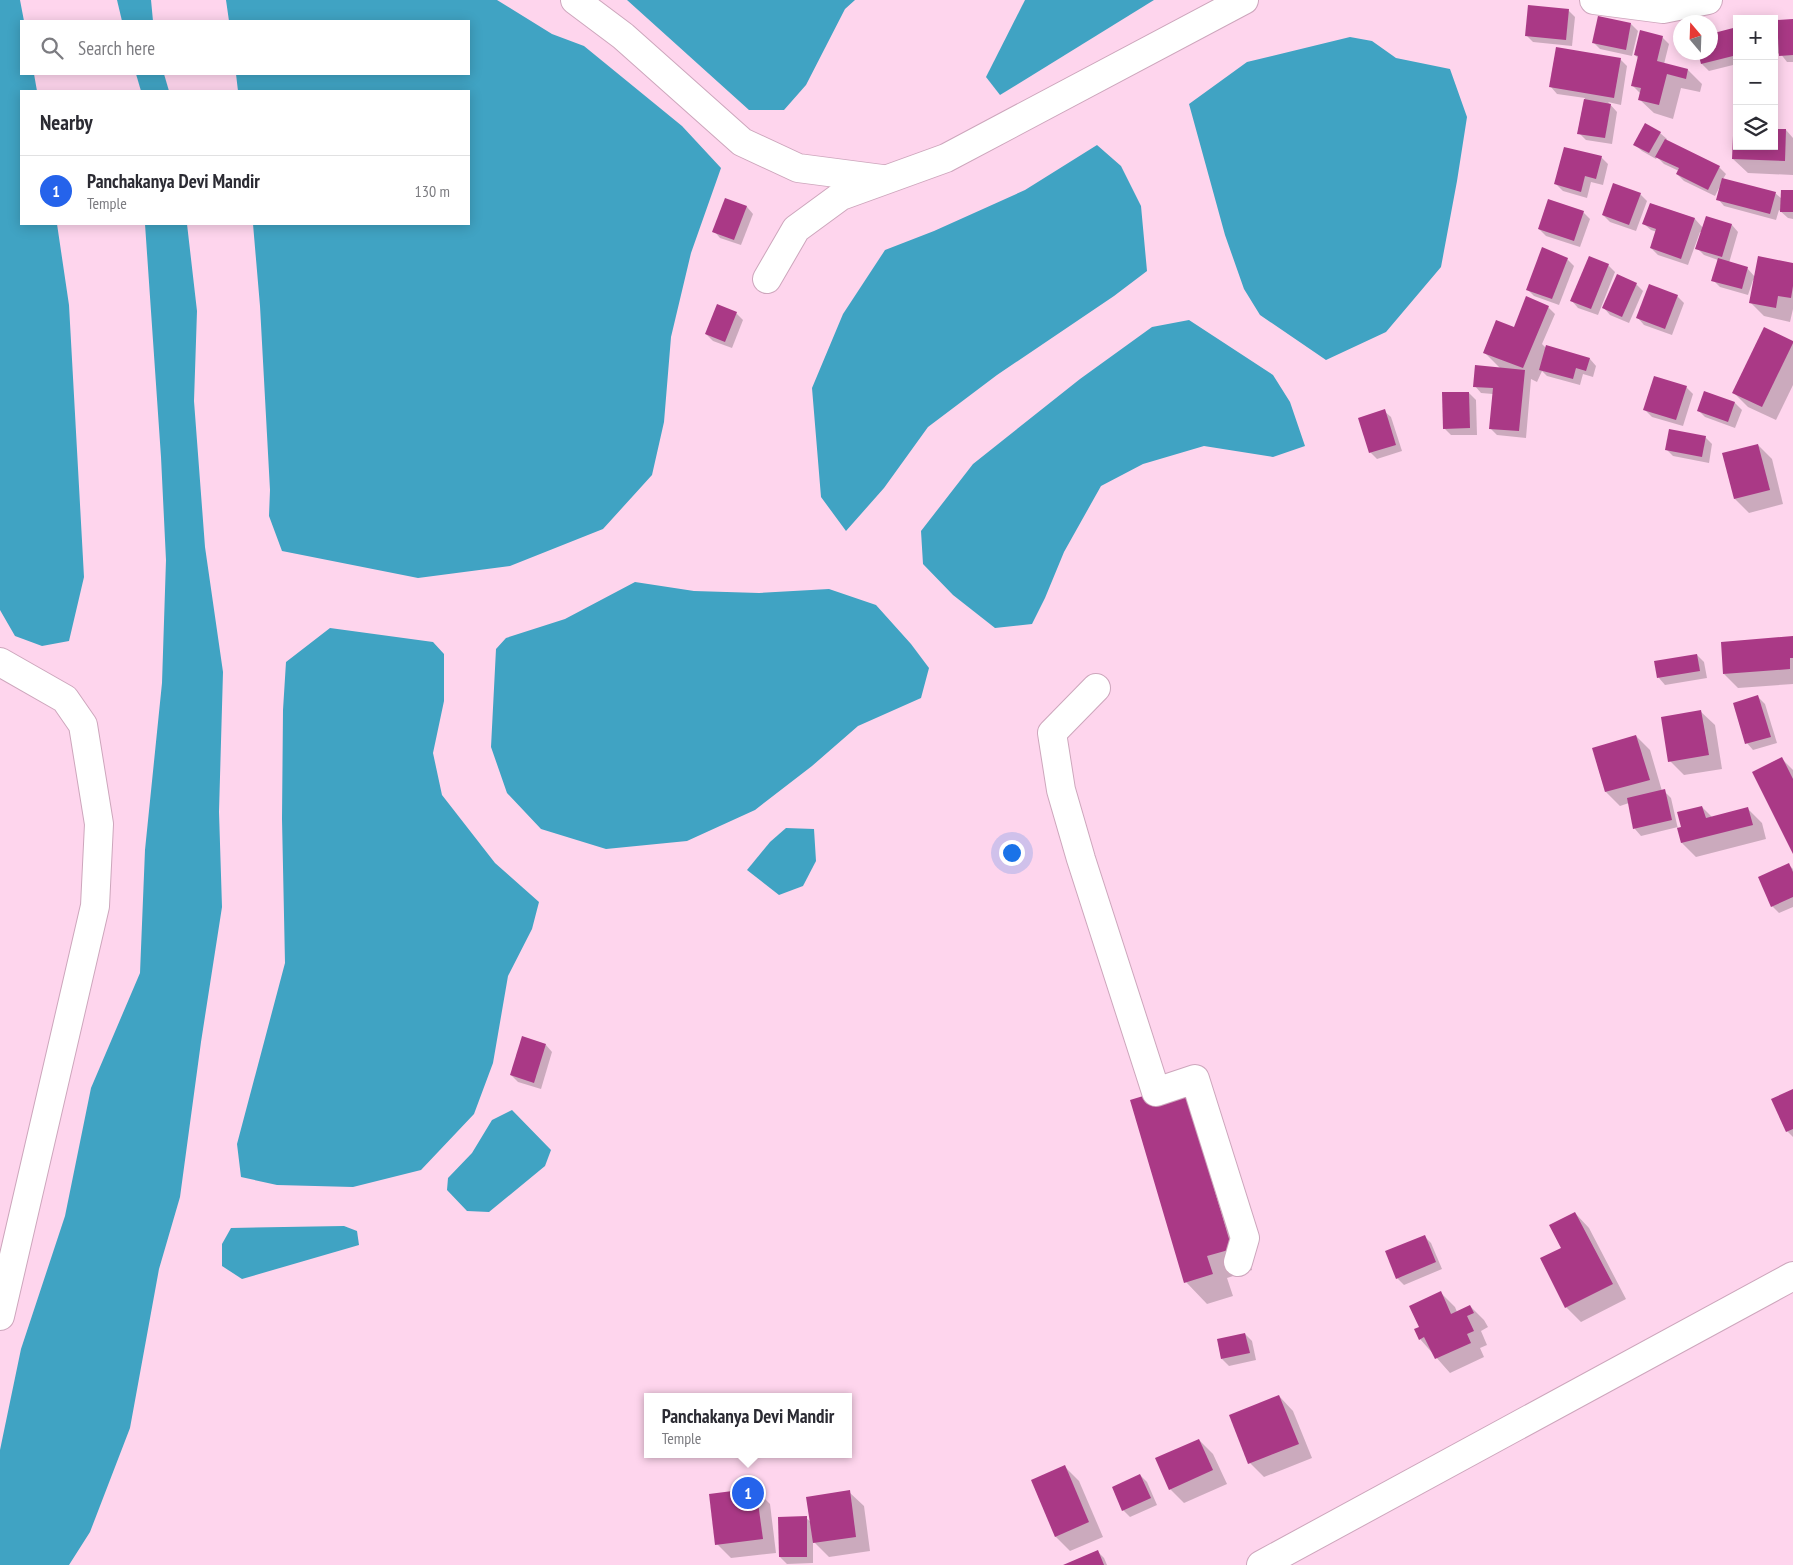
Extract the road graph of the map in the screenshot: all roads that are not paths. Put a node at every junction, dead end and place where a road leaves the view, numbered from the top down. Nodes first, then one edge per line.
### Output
1 (575, 0) edge
2 (1244, 0) edge
3 (1594, 0) edge
4 (1708, 0) edge
5 (886, 180) junction
6 (767, 279) dead end
7 (0, 662) edge
8 (1096, 688) dead end
9 (1238, 1262) dead end
10 (1793, 1276) edge
11 (0, 1316) edge
12 (1261, 1565) edge

1 - 5 street
2 - 5 street
3 - 4 street
5 - 6 street
7 - 11 street
8 - 9 street
10 - 12 street

